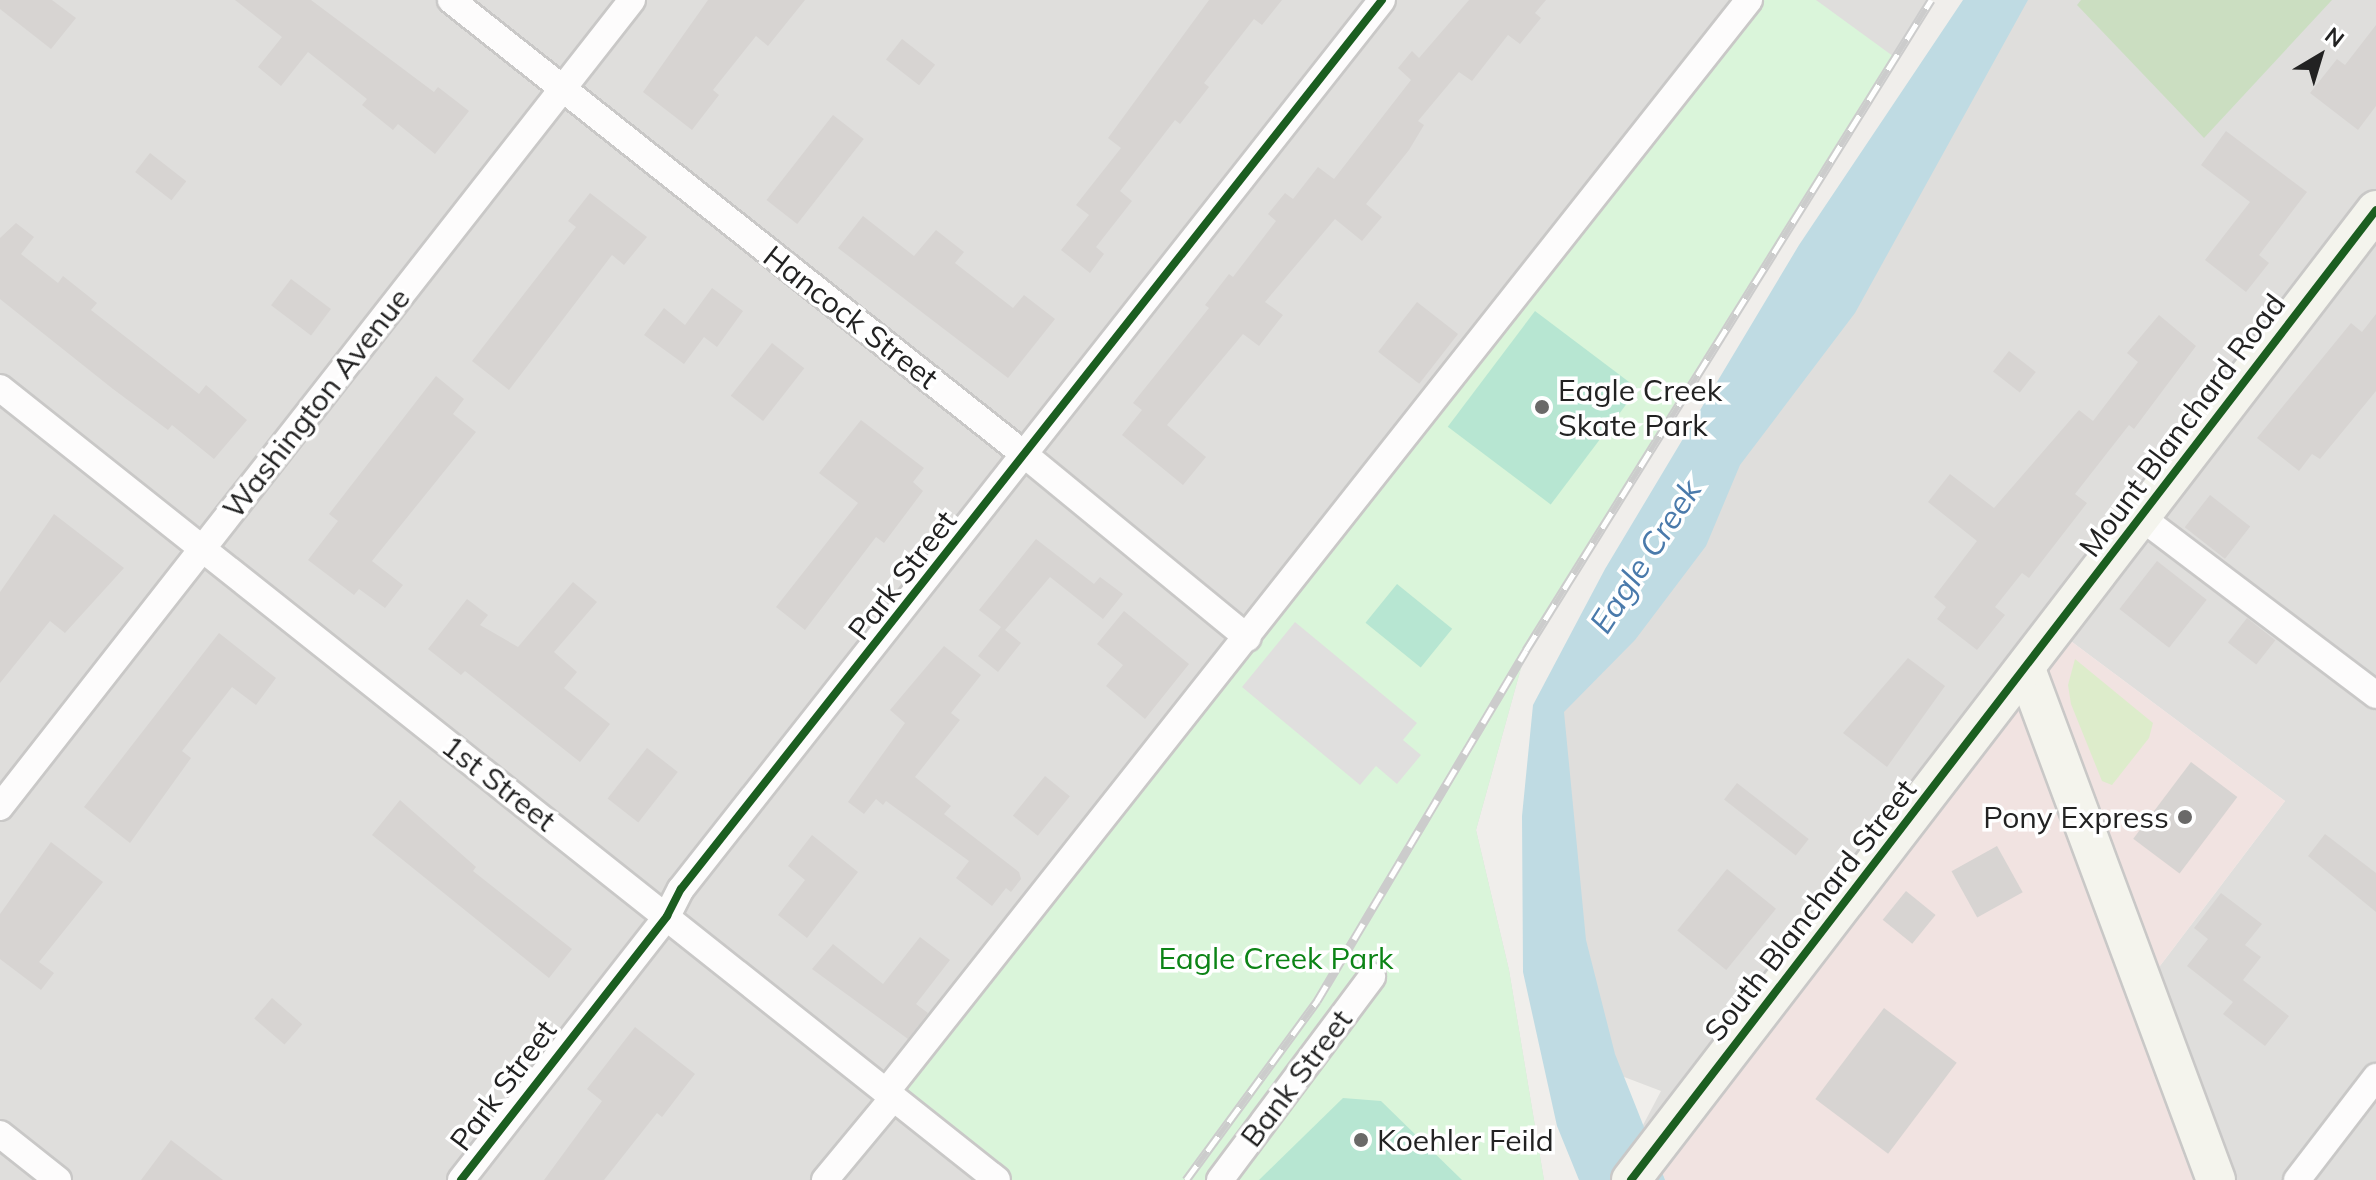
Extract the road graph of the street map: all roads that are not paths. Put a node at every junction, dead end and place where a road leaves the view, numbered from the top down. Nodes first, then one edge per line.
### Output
1 (451, 0) edge
2 (632, 0) edge
3 (1382, 0) edge
4 (1749, 0) edge
5 (562, 89) junction
6 (2376, 210) edge
7 (0, 388) edge
8 (1025, 455) junction
9 (2142, 518) junction
10 (203, 547) junction
11 (1248, 638) junction
12 (2026, 669) junction
13 (2376, 695) edge
14 (10, 772) edge
15 (0, 807) edge
16 (667, 916) junction
17 (1372, 977) dead end
18 (2376, 1077) edge
19 (890, 1095) junction
20 (0, 1134) edge
21 (58, 1180) edge
22 (461, 1180) edge
23 (825, 1180) edge
24 (997, 1180) edge
25 (1220, 1180) edge
26 (1631, 1180) edge
27 (2216, 1180) edge
28 (2297, 1180) edge

1 - 5 street, Hancock Street
2 - 5 street, Washington Avenue
3 - 8 street, Park Street
4 - 11 street
5 - 8 street, Hancock Street
5 - 10 street, Washington Avenue
6 - 9 main road, Mount Blanchard Road
7 - 10 street, 1st Street
8 - 11 street, Hancock Street
8 - 16 street, Park Street
9 - 12 main road, Mount Blanchard Road
9 - 13 street
10 - 14 street, Washington Avenue
10 - 16 street, 1st Street
11 - 19 street
12 - 26 main road, South Blanchard Street
12 - 27 main road
14 - 15 street, Washington Avenue
16 - 19 street, 1st Street
16 - 22 street, Park Street
17 - 25 street, Bank Street
18 - 28 street
19 - 23 street
19 - 24 street, 1st Street
20 - 21 street

